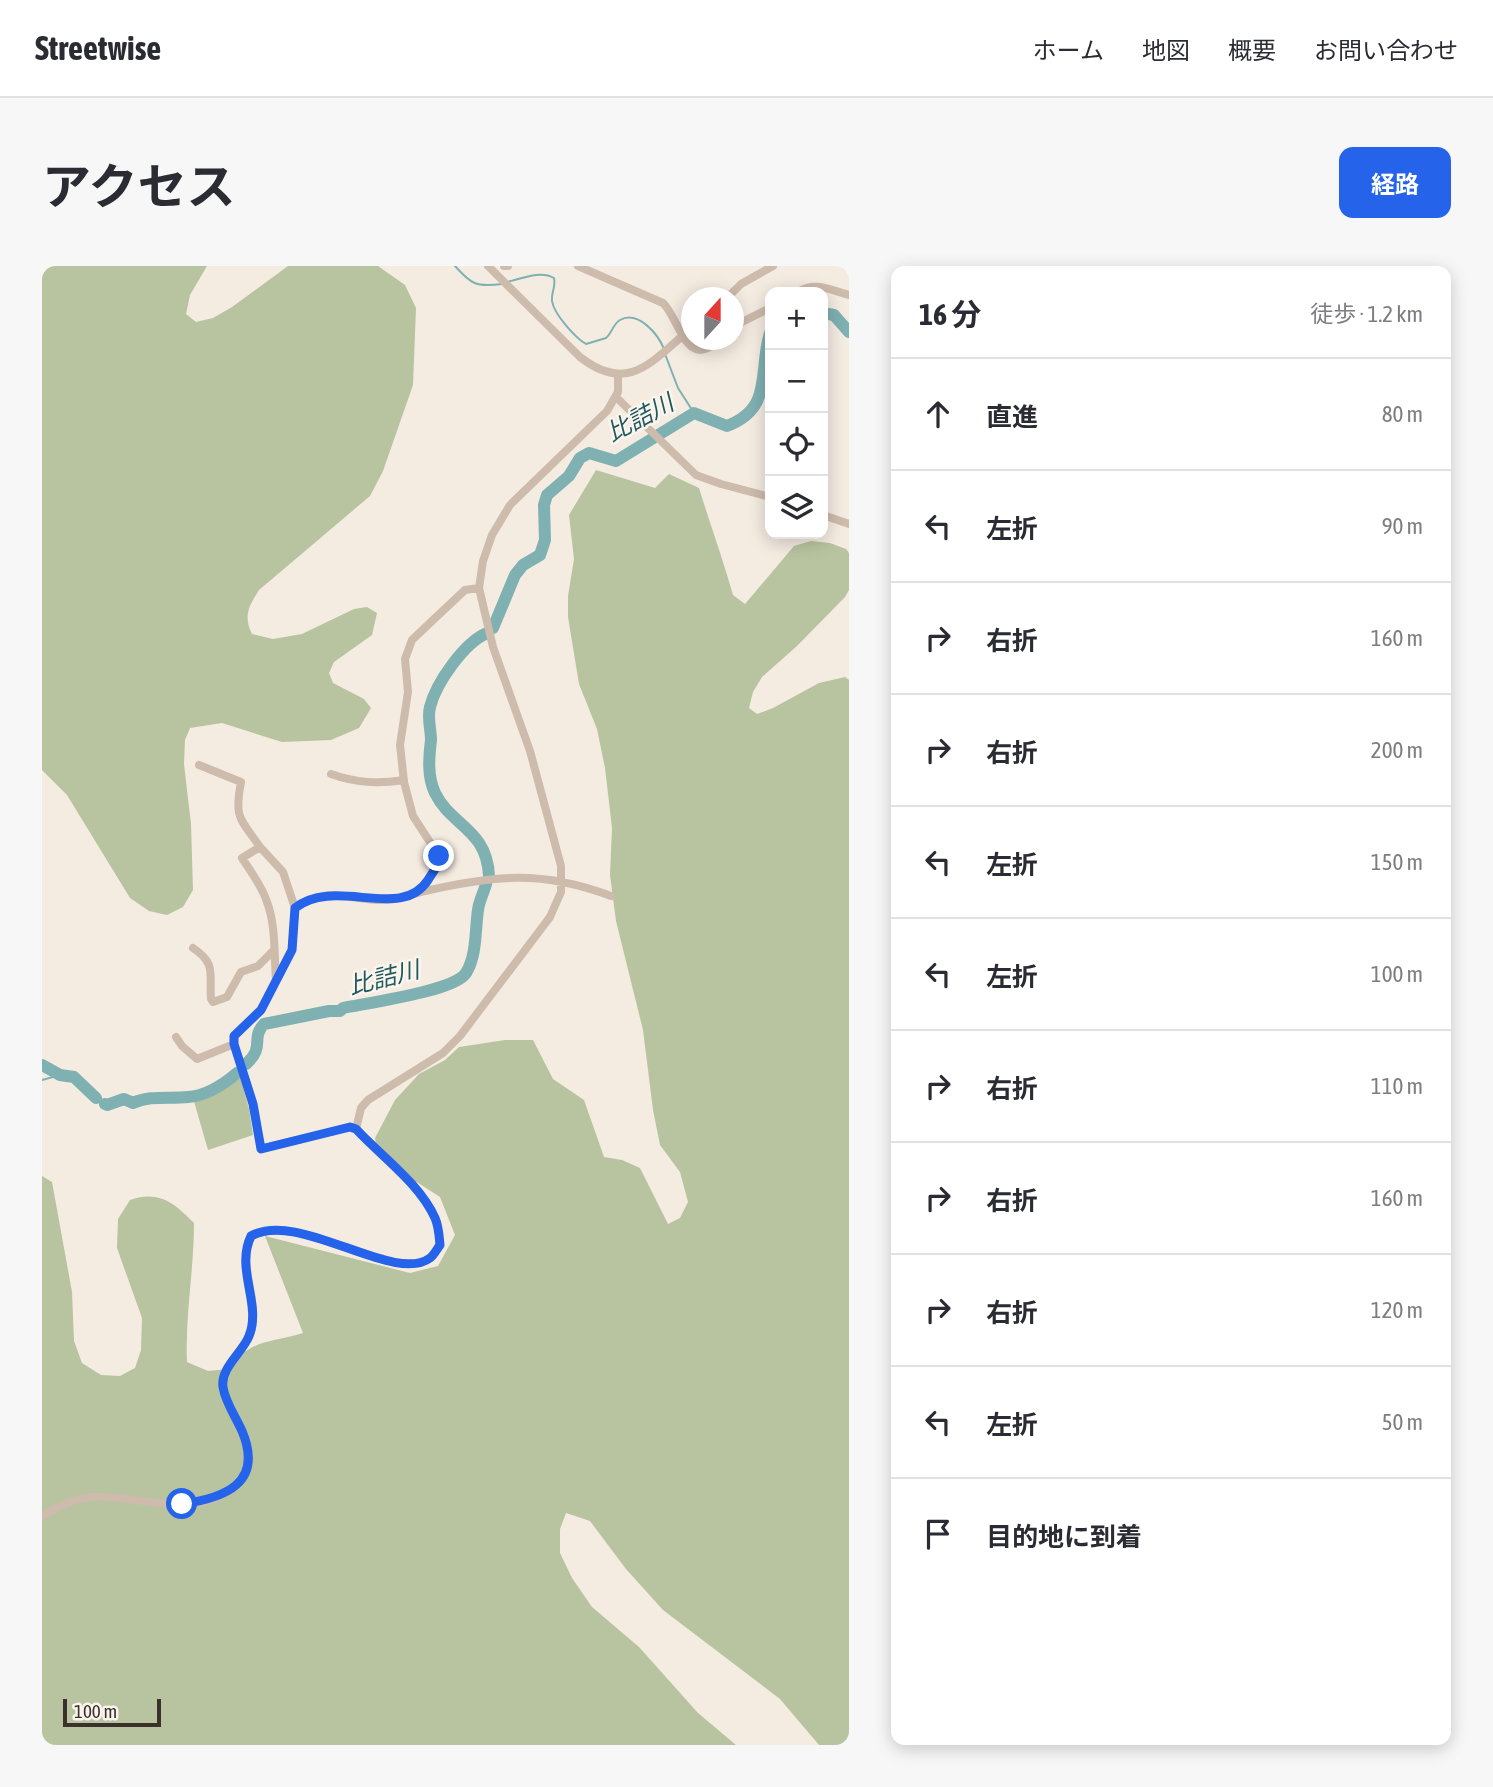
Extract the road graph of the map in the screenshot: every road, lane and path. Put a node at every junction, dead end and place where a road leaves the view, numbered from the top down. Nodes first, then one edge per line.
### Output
1 (488, 266) edge
2 (578, 266) edge
3 (773, 266) edge
4 (738, 287) edge
5 (828, 289) edge
6 (849, 295) edge
7 (765, 310) edge
8 (744, 321) edge
9 (681, 336) joint
10 (618, 374) junction
11 (616, 397) junction
12 (765, 496) edge
13 (828, 517) edge
14 (849, 524) edge
15 (479, 588) junction
16 (199, 765) dead end
17 (331, 774) dead end
18 (404, 780) junction
19 (260, 847) junction
20 (561, 882) junction
21 (412, 895) junction
22 (611, 896) dead end
23 (295, 908) junction
24 (194, 948) dead end
25 (274, 950) junction
26 (276, 980) junction
27 (176, 1037) dead end
28 (234, 1044) junction
29 (356, 1129) junction
30 (42, 1516) edge

1 - 10 street
2 - 9 street
3 - 4 street
5 - 6 street
7 - 8 street
9 - 10 street
10 - 11 street
11 - 12 street
11 - 15 street
13 - 14 street
15 - 18 street
15 - 20 street
16 - 19 street
17 - 18 street
18 - 21 street
19 - 23 street
19 - 25 street
20 - 21 street
20 - 22 street
20 - 29 street
21 - 23 street
23 - 26 street
24 - 25 street
25 - 26 street
26 - 28 street
27 - 28 street
28 - 29 street
29 - 30 street

